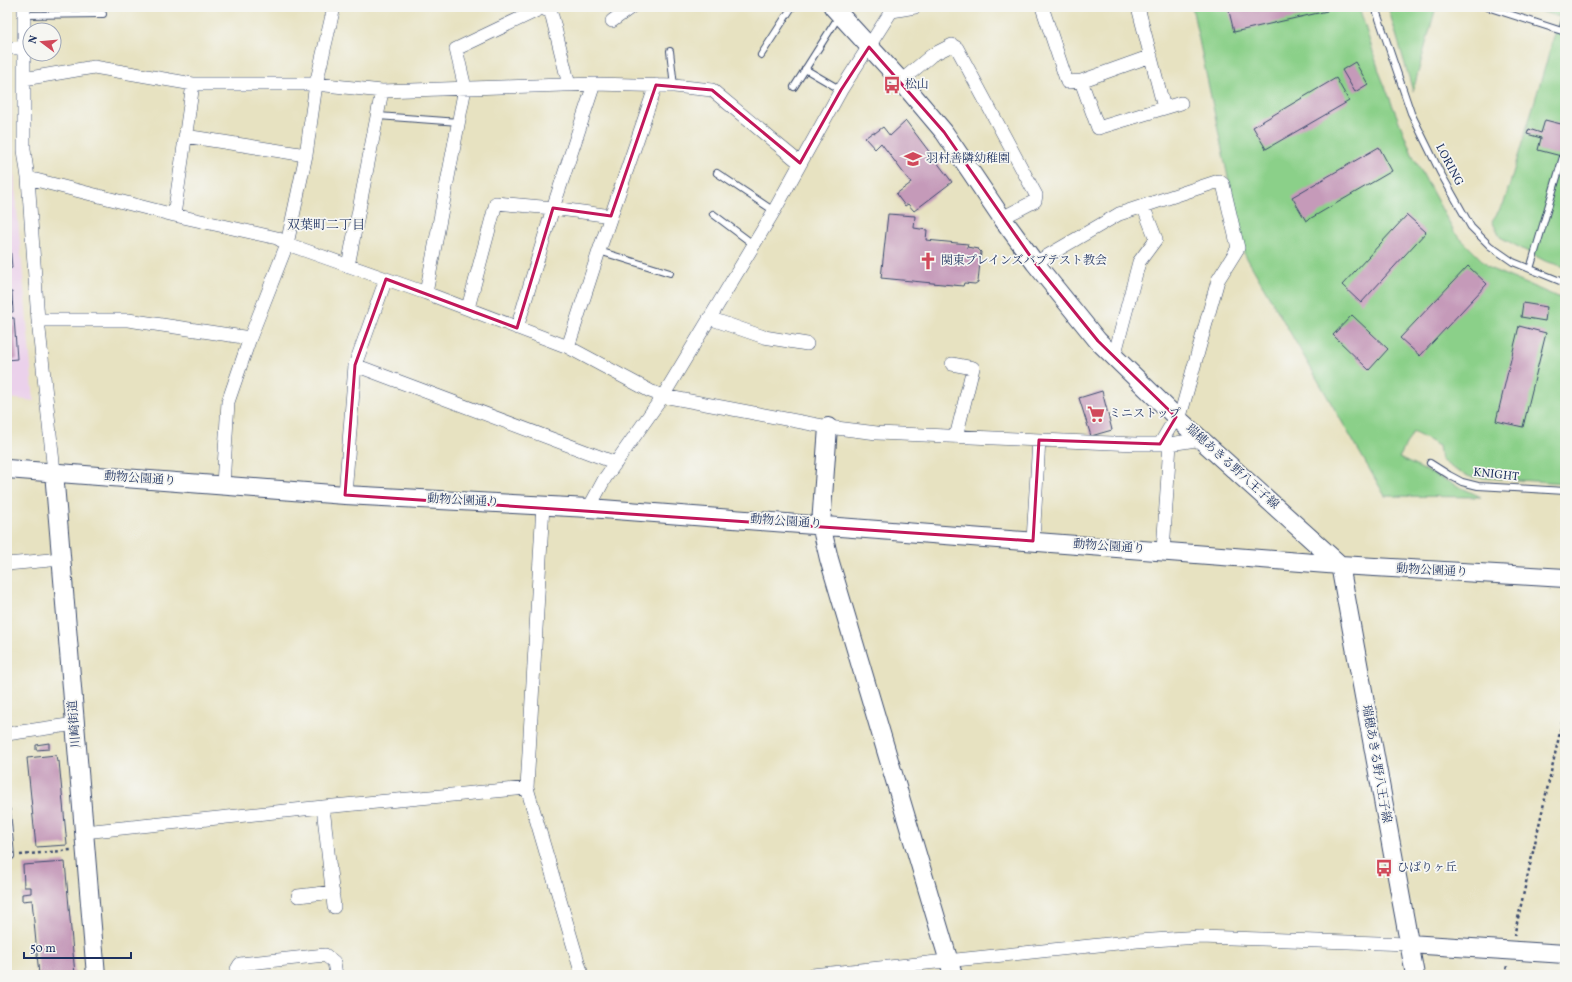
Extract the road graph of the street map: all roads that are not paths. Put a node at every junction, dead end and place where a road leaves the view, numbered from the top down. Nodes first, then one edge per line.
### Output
1 (334, 7) edge
2 (631, 7) edge
3 (792, 7) edge
4 (915, 7) edge
5 (1042, 7) edge
6 (1138, 7) edge
7 (1375, 7) edge
8 (1487, 7) edge
9 (893, 9) edge
10 (1505, 10) edge
11 (24, 11) edge
12 (836, 11) edge
13 (103, 14) dead end
14 (612, 21) dead end
15 (1565, 21) edge
16 (24, 22) edge
17 (1564, 31) edge
18 (869, 47) junction
19 (7, 48) edge
20 (22, 48) edge
21 (670, 51) dead end
22 (762, 55) dead end
23 (1151, 56) junction
24 (24, 62) edge
25 (805, 69) junction
26 (24, 80) junction
27 (902, 80) junction
28 (1081, 81) junction
29 (193, 84) junction
30 (316, 84) junction
31 (594, 84) junction
32 (569, 85) junction
33 (656, 85) junction
34 (674, 86) junction
35 (794, 87) dead end
36 (465, 88) junction
37 (841, 90) junction
38 (382, 91) junction
39 (1181, 103) dead end
40 (1164, 108) junction
41 (378, 116) junction
42 (459, 122) junction
43 (186, 136) junction
44 (1565, 150) edge
45 (306, 155) junction
46 (800, 164) junction
47 (717, 173) dead end
48 (28, 178) junction
49 (1143, 206) junction
50 (553, 208) junction
51 (774, 211) junction
52 (713, 214) dead end
53 (174, 215) junction
54 (611, 216) junction
55 (1002, 218) junction
56 (287, 244) junction
57 (753, 244) junction
58 (599, 251) junction
59 (1035, 263) junction
60 (348, 266) junction
61 (1530, 269) junction
62 (670, 273) dead end
63 (386, 279) junction
64 (1565, 283) edge
65 (426, 293) junction
66 (468, 308) junction
67 (709, 318) junction
68 (38, 320) junction
69 (517, 328) junction
70 (250, 338) junction
71 (807, 344) dead end
72 (568, 347) junction
73 (1114, 357) junction
74 (952, 364) dead end
75 (355, 365) junction
76 (663, 396) junction
77 (1178, 419) junction
78 (828, 427) junction
79 (956, 437) junction
80 (1202, 439) junction
81 (1039, 440) junction
82 (1165, 444) junction
83 (616, 463) junction
84 (1430, 463) dead end
85 (7, 469) edge
86 (54, 472) junction
87 (223, 485) junction
88 (1565, 491) edge
89 (345, 495) junction
90 (543, 505) junction
91 (589, 508) junction
92 (821, 525) junction
93 (1033, 541) junction
94 (1163, 551) junction
95 (61, 559) junction
96 (7, 564) edge
97 (1340, 565) junction
98 (1565, 578) edge
99 (75, 724) junction
100 (7, 734) edge
101 (527, 788) junction
102 (324, 807) junction
103 (7, 811) edge
104 (84, 832) junction
105 (9, 856) edge
106 (333, 892) junction
107 (298, 896) dead end
108 (334, 907) dead end
109 (1409, 944) junction
110 (1565, 954) edge
111 (951, 968) edge
112 (96, 975) edge
113 (237, 975) edge
114 (336, 975) edge
115 (582, 975) edge
116 (812, 975) edge
117 (1415, 975) edge

1 - 30 street
2 - 14 street
3 - 22 lane
4 - 9 street
5 - 28 street
6 - 23 street
7 - 61 lane, LORING
8 - 10 lane
9 - 18 street
10 - 17 lane
11 - 13 lane
11 - 16 street
12 - 18 street, 瑞穂あきる野八王子線
12 - 25 lane
15 - 17 lane
18 - 27 street, 瑞穂あきる野八王子線
18 - 37 street
19 - 20 street
21 - 34 lane
23 - 28 street
23 - 40 street
24 - 26 street
25 - 35 lane
25 - 37 lane
26 - 29 street
26 - 48 street
27 - 55 street, 瑞穂あきる野八王子線
27 - 55 street
28 - 40 street
29 - 30 street
29 - 43 street
30 - 38 street
30 - 45 street
31 - 32 street
31 - 33 street
31 - 50 street
32 - 36 street
32 - 36 street
33 - 34 street
33 - 54 street
34 - 46 street
36 - 38 street
36 - 42 street
37 - 46 street
38 - 41 street
39 - 40 street
41 - 42 lane
41 - 60 street
42 - 65 street
43 - 45 street
43 - 53 street
44 - 61 lane
45 - 56 street
46 - 51 street
47 - 51 lane
48 - 53 street
48 - 68 street
49 - 59 street
49 - 73 street
49 - 77 street
50 - 54 street
50 - 66 street
50 - 69 street
51 - 57 street
52 - 57 lane
53 - 56 street
54 - 58 street
55 - 59 street, 瑞穂あきる野八王子線
56 - 60 street
56 - 70 street
57 - 67 street
58 - 62 lane
58 - 72 street
59 - 73 street, 瑞穂あきる野八王子線
60 - 63 street
61 - 64 lane, LORING
63 - 65 street
63 - 75 street
65 - 66 street
66 - 69 street
67 - 71 street
67 - 76 street
68 - 70 street
68 - 86 street
69 - 72 street
70 - 87 street
72 - 76 street
73 - 77 street, 瑞穂あきる野八王子線
74 - 79 street
75 - 83 street
75 - 89 street
76 - 78 street
76 - 83 street
77 - 80 street, 瑞穂あきる野八王子線
77 - 82 street
78 - 79 street
78 - 92 street
79 - 81 street
80 - 82 street
80 - 97 street, 瑞穂あきる野八王子線
81 - 82 street
81 - 93 street
82 - 94 street
83 - 91 street
84 - 88 lane, KNIGHT
85 - 86 street, 動物公園通り
86 - 87 street, 動物公園通り
86 - 95 street, 川崎街道
87 - 89 street, 動物公園通り
89 - 90 street, 動物公園通り
90 - 91 street, 動物公園通り
90 - 101 street
91 - 92 street, 動物公園通り
92 - 93 street, 動物公園通り
92 - 111 street
93 - 94 street, 動物公園通り
94 - 97 street, 動物公園通り
95 - 96 street
95 - 99 street, 川崎街道
97 - 98 street, 動物公園通り
97 - 109 street, 瑞穂あきる野八王子線
99 - 100 street
99 - 104 street, 川崎街道
101 - 102 street
101 - 115 street
102 - 104 street
102 - 106 street
103 - 105 lane
104 - 112 street, 川崎街道
106 - 107 street
106 - 108 street
109 - 110 street
109 - 111 street
109 - 117 street, 瑞穂あきる野八王子線
111 - 116 street
113 - 114 street

